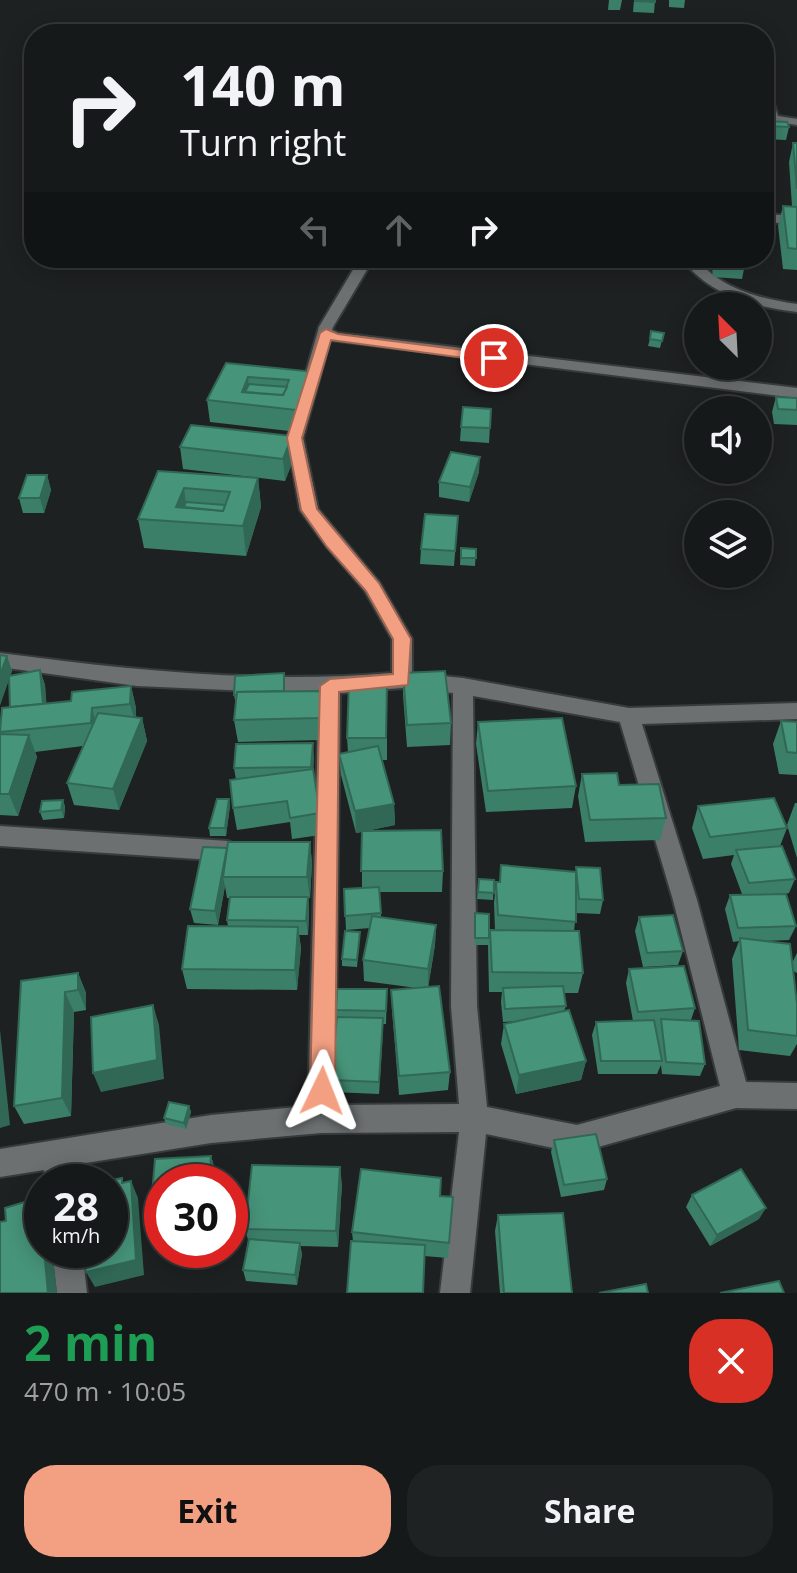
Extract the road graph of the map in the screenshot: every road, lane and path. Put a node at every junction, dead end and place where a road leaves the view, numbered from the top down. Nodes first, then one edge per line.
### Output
1 (774, 119) edge
2 (797, 122) edge
3 (774, 219) edge
4 (797, 220) edge
5 (361, 268) edge
6 (697, 268) edge
7 (797, 308) edge
8 (326, 333) junction
9 (797, 393) edge
10 (0, 660) edge
11 (402, 680) junction
12 (330, 686) junction
13 (463, 686) junction
14 (797, 711) edge
15 (629, 716) junction
16 (0, 836) edge
17 (252, 851) edge
18 (296, 853) edge
19 (326, 854) junction
20 (736, 1095) junction
21 (797, 1096) edge
22 (474, 1118) junction
23 (321, 1119) junction
24 (57, 1153) junction
25 (0, 1163) edge
26 (58, 1164) edge
27 (69, 1268) edge
28 (72, 1293) edge
29 (455, 1293) edge

1 - 2 street
3 - 4 street
5 - 8 street
6 - 7 street
8 - 9 street
8 - 11 street
10 - 12 street
11 - 12 street
11 - 13 street
12 - 19 street
13 - 15 street
13 - 22 street
14 - 15 street
15 - 20 street
16 - 17 street
18 - 19 street
19 - 23 street
20 - 21 street
20 - 22 street
22 - 23 street
22 - 29 street
23 - 24 street
24 - 25 street
24 - 26 street
27 - 28 street

